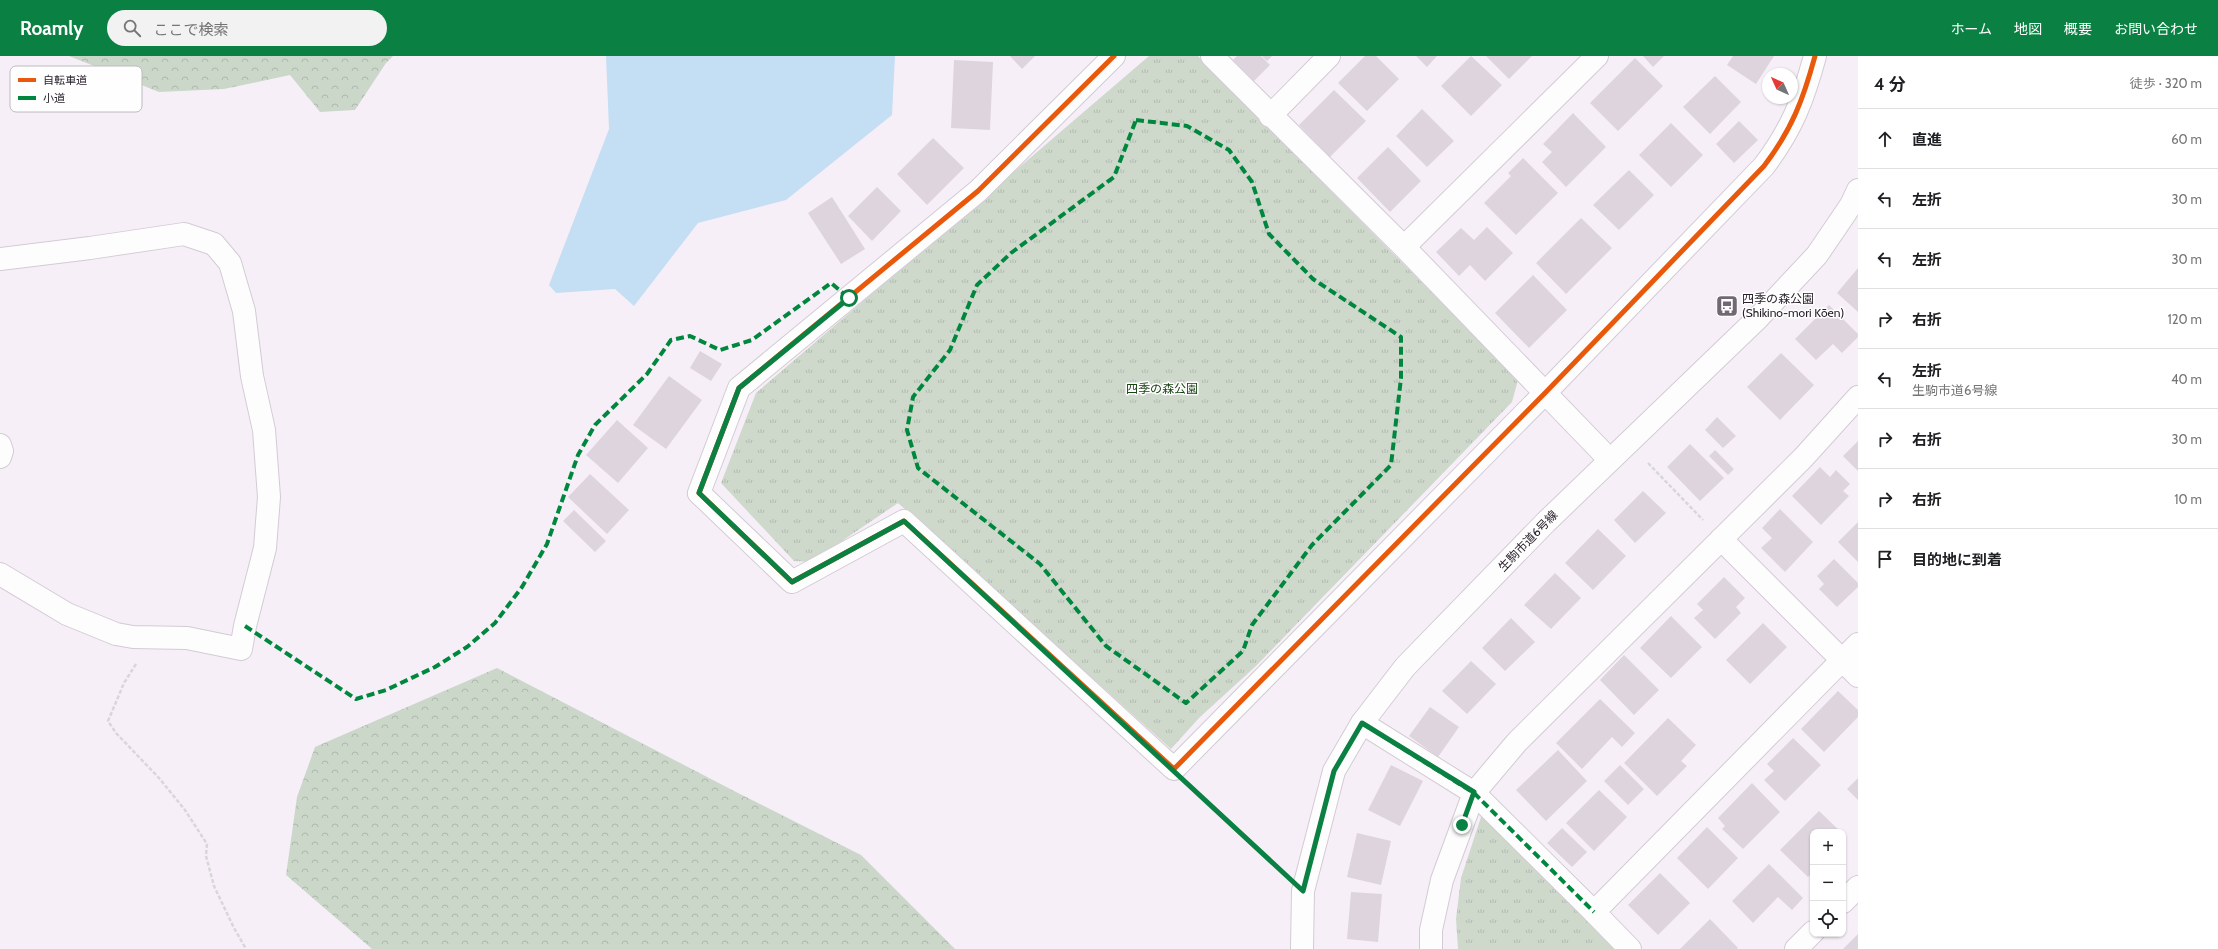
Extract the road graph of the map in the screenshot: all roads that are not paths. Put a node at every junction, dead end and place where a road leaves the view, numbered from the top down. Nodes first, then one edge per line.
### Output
1 (1114, 56) edge
2 (1212, 56) edge
3 (1329, 56) edge
4 (1597, 56) edge
5 (1815, 56) edge
6 (1270, 116) junction
7 (1858, 190) edge
8 (1404, 247) junction
9 (0, 259) edge
10 (1546, 392) junction
11 (1858, 397) edge
12 (0, 445) edge
13 (0, 457) edge
14 (1609, 459) junction
15 (1721, 539) junction
16 (0, 574) edge
17 (1858, 644) edge
18 (1842, 660) junction
19 (1858, 676) edge
20 (1362, 723) junction
21 (1474, 792) junction
22 (1858, 887) edge
23 (1844, 901) edge
24 (1594, 912) junction
25 (1810, 935) edge
26 (1302, 949) edge
27 (1430, 949) edge
28 (1630, 949) edge
29 (1796, 949) edge

1 - 10 street
2 - 6 street
3 - 6 street
4 - 8 street
5 - 10 street
6 - 8 street
7 - 14 street, 生駒市道6号線
8 - 10 street
9 - 16 street
10 - 14 street
11 - 15 street
12 - 13 street
14 - 20 street, 生駒市道6号線
15 - 18 street
15 - 21 street
17 - 18 street
18 - 19 street
18 - 24 street
20 - 21 street
20 - 26 street, 生駒市道6号線
21 - 24 street
21 - 27 street
22 - 23 street
24 - 28 street
25 - 29 street

